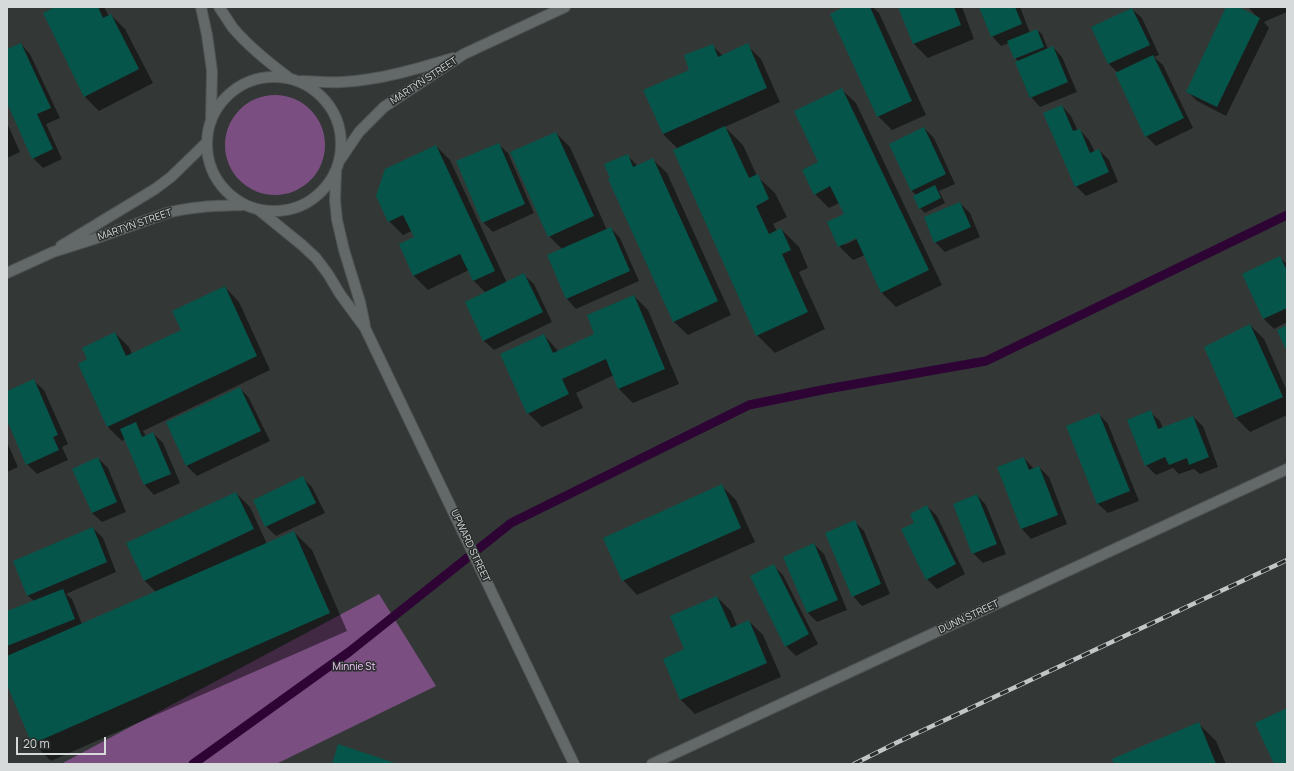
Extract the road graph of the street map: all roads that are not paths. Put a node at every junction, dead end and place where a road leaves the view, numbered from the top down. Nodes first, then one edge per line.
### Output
1 (202, 7) edge
2 (219, 7) edge
3 (566, 7) edge
4 (464, 54) junction
5 (288, 77) junction
6 (300, 81) junction
7 (211, 121) junction
8 (206, 143) junction
9 (337, 168) junction
10 (244, 205) junction
11 (260, 210) junction
12 (52, 252) junction
13 (7, 273) edge
14 (365, 328) junction
15 (1287, 469) edge
16 (574, 764) edge
17 (652, 764) edge

1 - 7 street
2 - 5 street
3 - 4 street, MARTYN STREET
4 - 6 street, MARTYN STREET
4 - 9 street, MARTYN STREET
5 - 6 street
5 - 7 street
6 - 9 street
7 - 8 street
8 - 10 street
8 - 12 street, MARTYN STREET
9 - 11 street
9 - 14 street, UPWARD STREET
10 - 11 street
10 - 12 street, MARTYN STREET
11 - 14 street, UPWARD STREET
12 - 13 street, MARTYN STREET
14 - 16 street, UPWARD STREET
15 - 17 street, DUNN STREET

